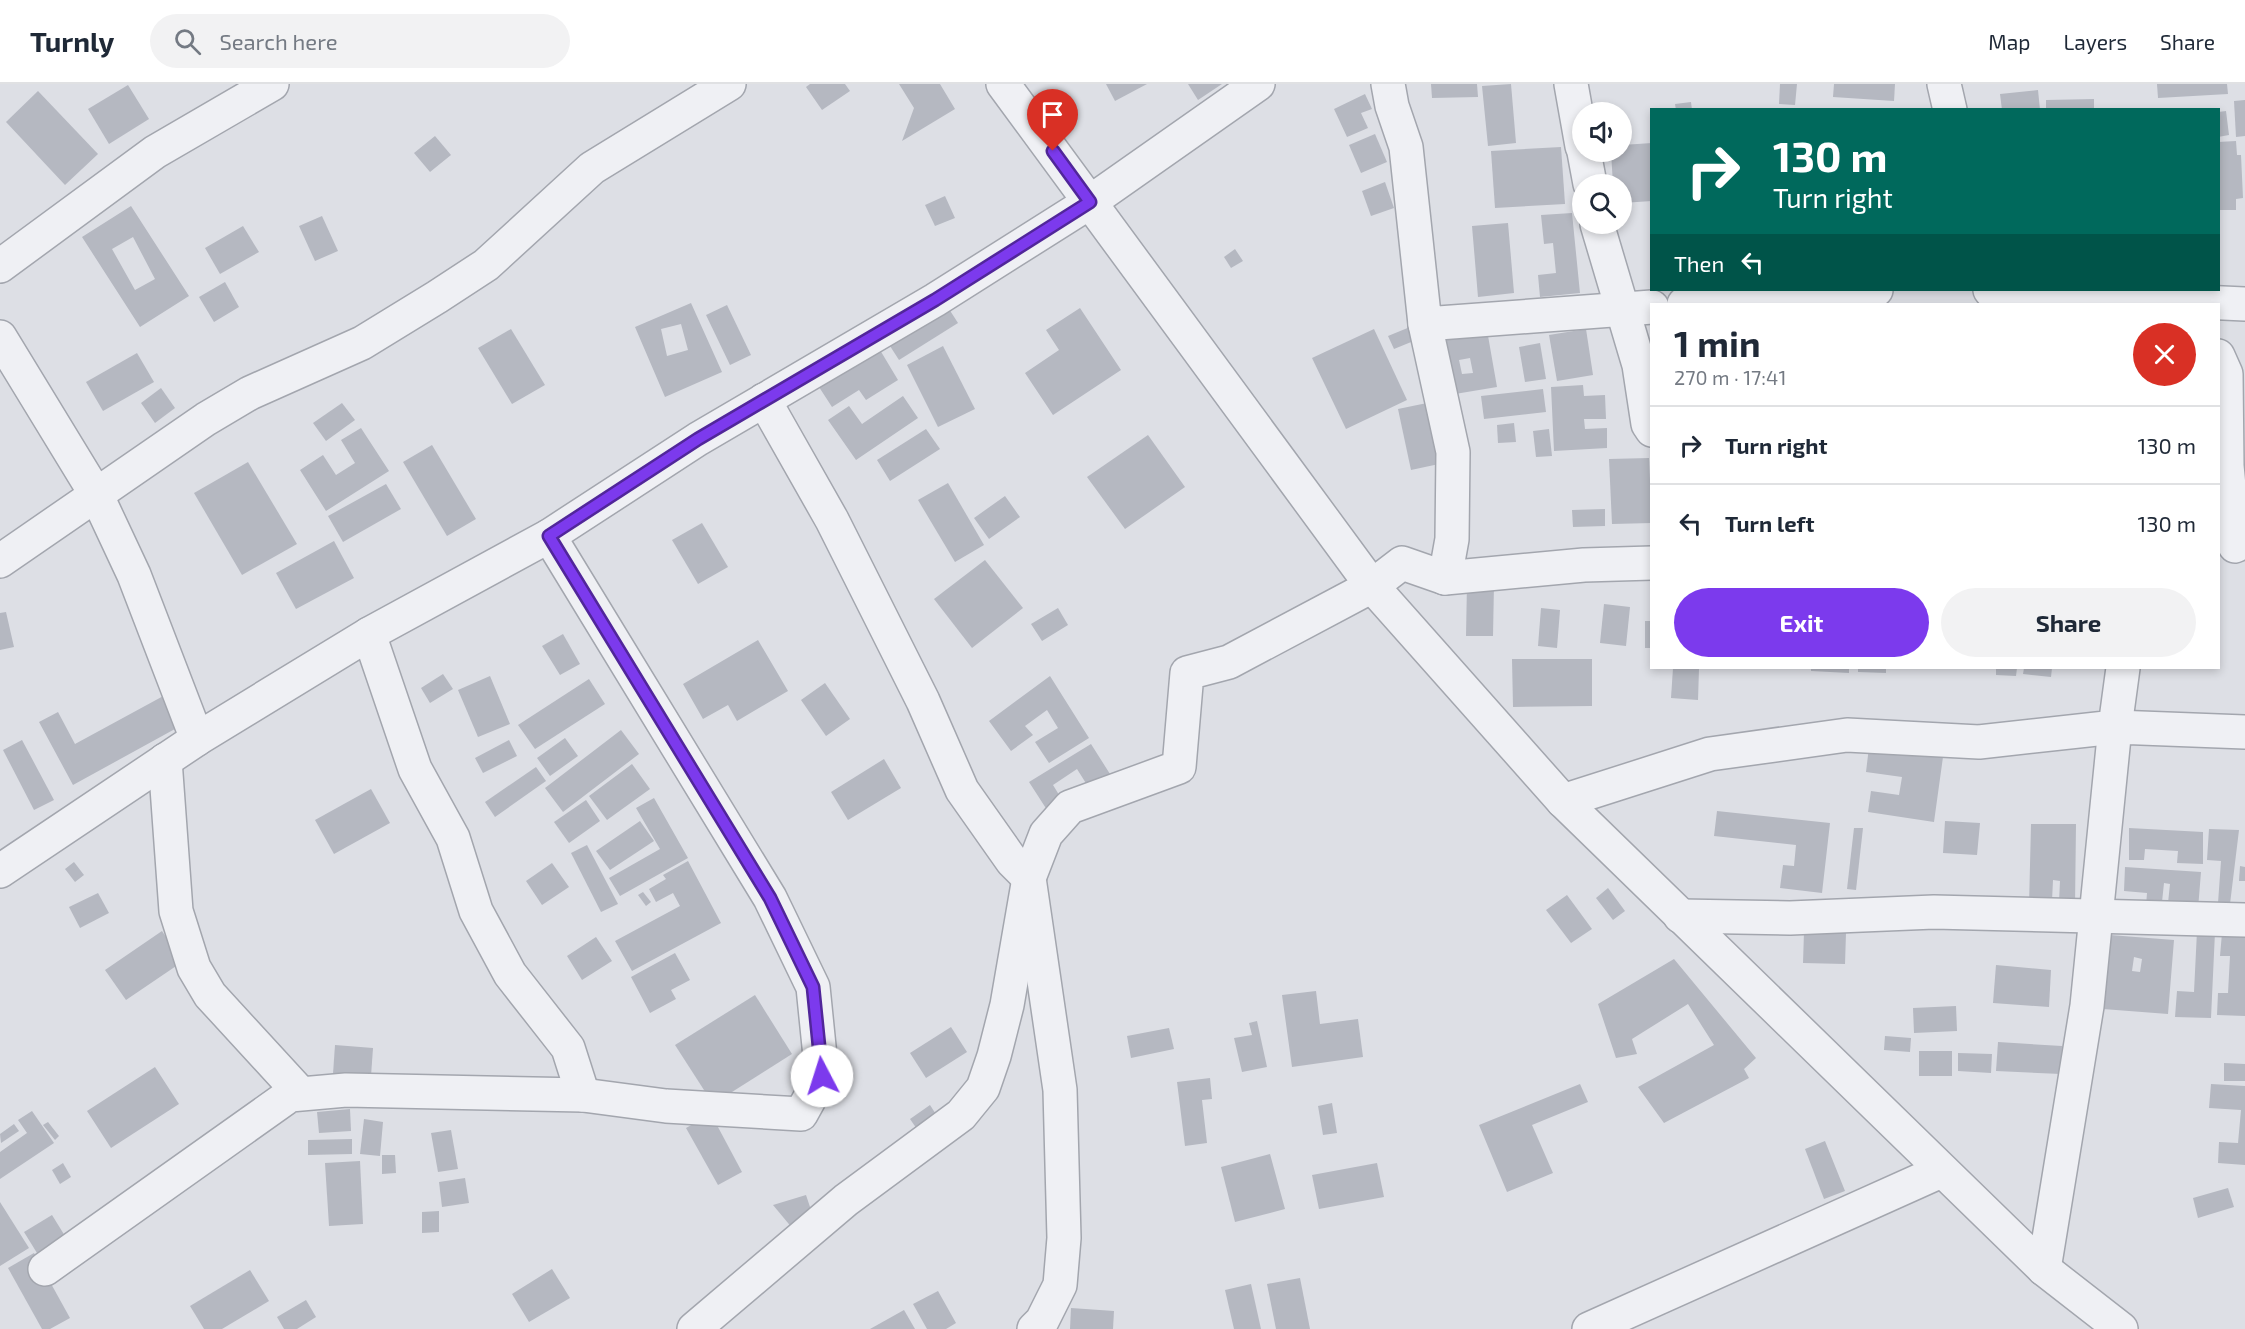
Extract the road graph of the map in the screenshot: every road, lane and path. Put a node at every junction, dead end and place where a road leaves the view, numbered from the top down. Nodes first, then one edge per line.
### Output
1 (272, 84) edge
2 (729, 84) edge
3 (1003, 84) edge
4 (1258, 84) edge
5 (1388, 84) edge
6 (1571, 84) edge
7 (1944, 84) edge
8 (1574, 102) edge
9 (1950, 108) edge
10 (1090, 202) junction
11 (1603, 234) edge
12 (0, 266) edge
13 (1862, 291) edge
14 (1991, 291) edge
15 (2030, 291) edge
16 (1698, 303) edge
17 (2001, 303) edge
18 (2181, 303) edge
19 (2220, 304) edge
20 (2245, 304) edge
21 (1637, 308) edge
22 (1425, 324) junction
23 (0, 337) edge
24 (2220, 360) edge
25 (764, 400) junction
26 (1650, 426) edge
27 (98, 496) junction
28 (549, 536) junction
29 (2233, 546) edge
30 (0, 561) edge
31 (1650, 563) edge
32 (1444, 579) junction
33 (1372, 585) junction
34 (369, 634) junction
35 (2123, 669) edge
36 (2115, 727) junction
37 (2245, 732) edge
38 (197, 739) junction
39 (165, 760) junction
40 (1563, 801) junction
41 (0, 871) edge
42 (1029, 878) junction
43 (1680, 916) junction
44 (2096, 918) junction
45 (2245, 920) edge
46 (300, 1093) junction
47 (583, 1095) junction
48 (1941, 1171) junction
49 (45, 1269) dead end
50 (2043, 1269) junction
51 (694, 1329) edge
52 (1034, 1329) edge
53 (1589, 1329) edge
54 (2121, 1329) edge

1 - 12 street
2 - 27 street
3 - 10 street
4 - 10 street
5 - 22 street
6 - 8 street
7 - 9 street
10 - 25 street
10 - 33 street
11 - 21 street
13 - 16 street
14 - 17 street
15 - 18 street
19 - 20 street
21 - 22 street
21 - 26 street
22 - 32 street
23 - 27 street
24 - 29 street
25 - 28 street
25 - 42 street
27 - 30 street
27 - 38 street
28 - 34 street
28 - 47 street
31 - 32 street
32 - 33 street
33 - 40 street
33 - 42 street
34 - 38 street
34 - 47 street
35 - 36 street
36 - 37 street
36 - 40 street
36 - 44 street
38 - 39 street
39 - 41 street
39 - 46 street
40 - 43 street
42 - 51 street
42 - 52 street
43 - 44 street
43 - 48 street
44 - 45 street
44 - 50 street
46 - 47 street
46 - 49 street
48 - 50 street
48 - 53 street
50 - 54 street

